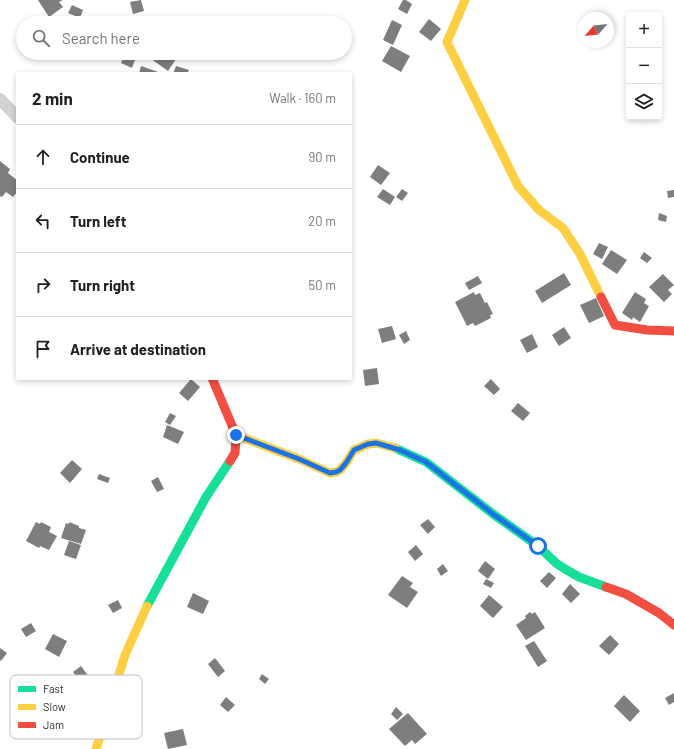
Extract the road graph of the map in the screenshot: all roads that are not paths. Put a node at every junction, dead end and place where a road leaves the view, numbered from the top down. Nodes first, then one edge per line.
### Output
1 (465, 0) edge
2 (0, 99) edge
3 (16, 116) edge
4 (674, 331) edge
5 (213, 380) edge
6 (236, 435) junction
7 (674, 625) edge
8 (119, 675) edge
9 (99, 739) edge
10 (96, 749) edge

1 - 4 street
2 - 3 street
5 - 6 street
6 - 7 street
6 - 8 street
9 - 10 street

